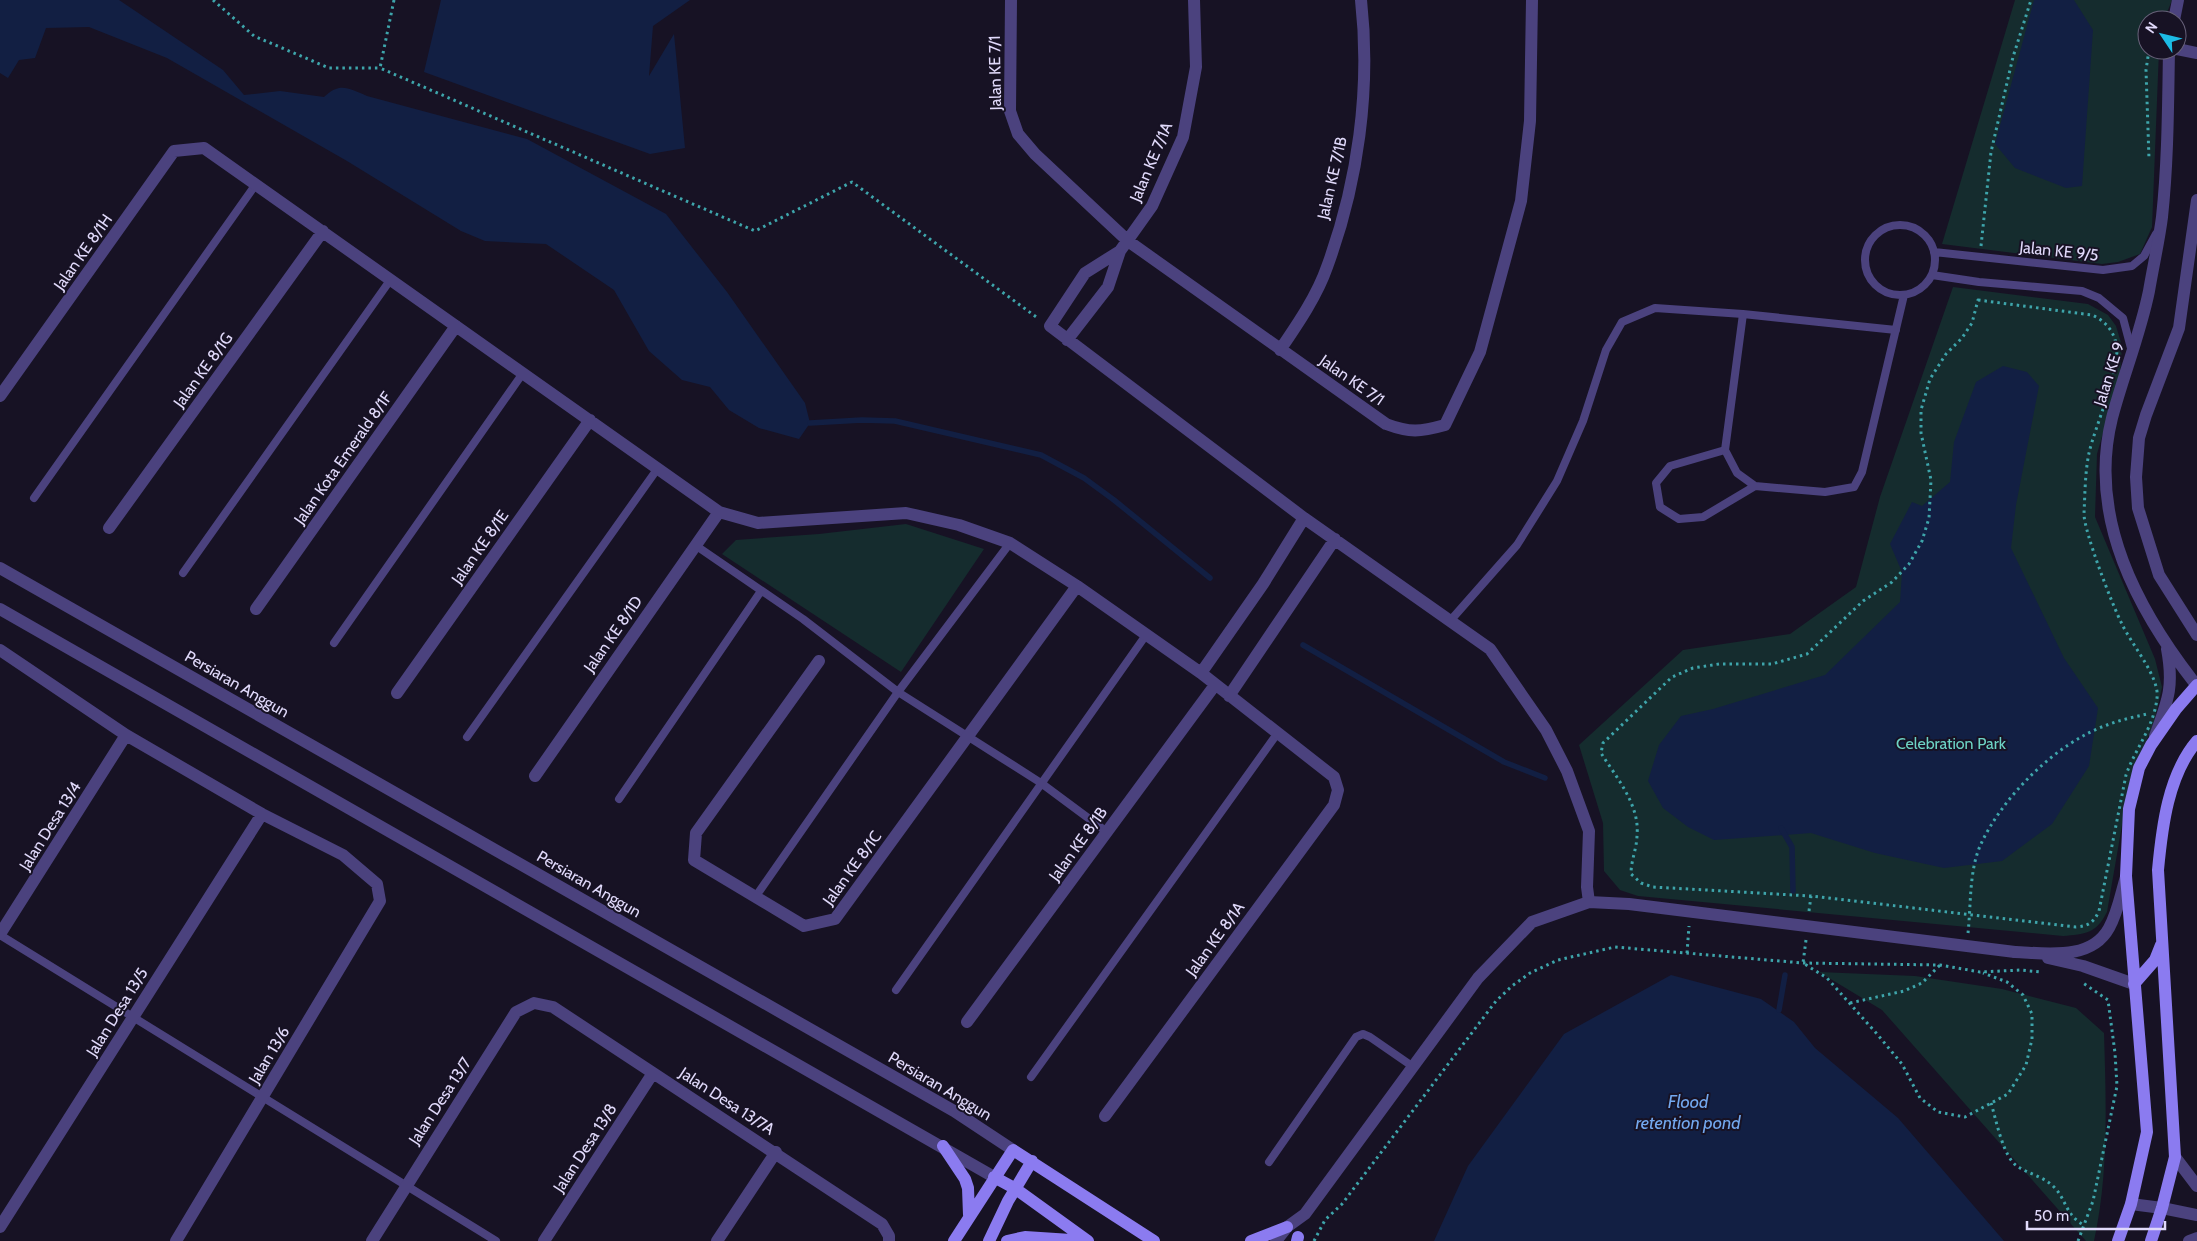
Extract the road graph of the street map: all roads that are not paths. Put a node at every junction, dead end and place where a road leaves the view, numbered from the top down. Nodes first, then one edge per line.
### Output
1 (1011, 0) edge
2 (1194, 0) edge
3 (1361, 0) edge
4 (1532, 0) edge
5 (2169, 60) edge
6 (256, 184) junction
7 (2197, 200) edge
8 (2160, 226) junction
9 (323, 232) junction
10 (1124, 246) junction
11 (1934, 252) junction
12 (1932, 275) junction
13 (391, 279) junction
14 (1904, 296) junction
15 (1743, 314) junction
16 (456, 326) junction
17 (1896, 330) junction
18 (1067, 340) junction
19 (1280, 350) junction
20 (2133, 356) junction
21 (523, 373) junction
22 (0, 396) edge
23 (590, 420) junction
24 (1725, 450) junction
25 (658, 468) junction
26 (1756, 486) junction
27 (34, 498) dead end
28 (719, 512) junction
29 (1304, 518) junction
30 (109, 528) dead end
31 (1335, 539) junction
32 (1010, 543) junction
33 (695, 544) junction
34 (0, 568) edge
35 (183, 573) dead end
36 (1077, 586) junction
37 (761, 591) junction
38 (2174, 599) junction
39 (0, 609) edge
40 (256, 609) dead end
41 (2197, 619) edge
42 (1450, 621) junction
43 (1146, 635) junction
44 (2197, 636) edge
45 (334, 643) dead end
46 (2166, 646) junction
47 (0, 650) edge
48 (820, 661) dead end
49 (1201, 673) junction
50 (1214, 685) junction
51 (2197, 686) edge
52 (898, 692) junction
53 (397, 693) dead end
54 (1229, 696) junction
55 (1277, 734) junction
56 (126, 735) junction
57 (968, 736) junction
58 (467, 737) dead end
59 (2197, 740) edge
60 (2151, 745) junction
61 (535, 776) dead end
62 (1041, 783) junction
63 (619, 798) dead end
64 (262, 814) junction
65 (1107, 832) junction
66 (2126, 876) junction
67 (756, 896) junction
68 (1589, 902) junction
69 (0, 935) edge
70 (2162, 943) junction
71 (2015, 952) junction
72 (2134, 984) junction
73 (896, 990) dead end
74 (553, 1007) joint
75 (133, 1017) junction
76 (967, 1022) dead end
77 (1412, 1066) junction
78 (653, 1073) junction
79 (1031, 1078) dead end
80 (262, 1097) junction
81 (1105, 1116) dead end
82 (942, 1146) junction
83 (1012, 1150) junction
84 (776, 1152) junction
85 (2175, 1157) junction
86 (1032, 1161) junction
87 (1269, 1162) dead end
88 (994, 1177) junction
89 (406, 1184) junction
90 (2197, 1186) edge
91 (1016, 1189) junction
92 (2131, 1204) junction
93 (2162, 1208) junction
94 (1304, 1214) junction
95 (969, 1215) junction
96 (2197, 1216) edge
97 (0, 1227) edge
98 (1287, 1227) junction
99 (2197, 1238) edge
100 (1297, 1240) edge
101 (176, 1241) edge
102 (372, 1241) edge
103 (496, 1241) edge
104 (544, 1241) edge
105 (717, 1241) edge
106 (889, 1241) edge
107 (954, 1241) edge
108 (989, 1241) edge
109 (1008, 1241) edge
110 (1087, 1241) edge
111 (1154, 1241) edge
112 (1251, 1241) edge
113 (1276, 1241) edge
114 (2118, 1241) edge
115 (2151, 1241) edge
116 (2189, 1241) edge

1 - 10 street, Jalan KE 7/1
2 - 10 street, Jalan KE 7/1A
3 - 19 street, Jalan KE 7/1B
4 - 19 street, Jalan KE 7/1
5 - 8 street, Jalan KE 9
6 - 9 street
6 - 22 street, Jalan KE 8/1H
6 - 27 lane
7 - 38 street
8 - 11 lane, Jalan KE 9/5
8 - 20 street, Jalan KE 9
9 - 13 street
9 - 30 street, Jalan KE 8/1G
10 - 18 street
10 - 18 street
10 - 19 street, Jalan KE 7/1
11 - 12 lane
11 - 14 lane
12 - 14 lane
12 - 20 lane
13 - 16 street
13 - 35 lane
14 - 17 lane
15 - 17 lane
15 - 24 lane
15 - 42 lane
16 - 21 street
16 - 40 street, Jalan Kota Emerald 8/1F
17 - 26 lane
18 - 29 street
20 - 46 street, Jalan KE 9
21 - 23 street
21 - 45 lane
23 - 25 street
23 - 53 street, Jalan KE 8/1E
24 - 26 lane
24 - 26 lane
25 - 28 street
25 - 58 lane
28 - 32 street
28 - 33 street, Jalan KE 8/1D
29 - 31 street
29 - 49 street
31 - 42 street
31 - 54 street
32 - 36 street
32 - 52 lane
33 - 37 lane
33 - 61 street, Jalan KE 8/1D
34 - 83 street, Persiaran Anggun
36 - 43 street
36 - 57 street, Jalan KE 8/1C
37 - 52 lane
37 - 63 lane
38 - 41 street
38 - 44 street
39 - 82 street
42 - 68 street
43 - 49 street
43 - 62 lane
46 - 51 street, Jalan KE 9
46 - 60 street
47 - 56 street
48 - 67 street, Jalan KE 8/1C
49 - 50 street
50 - 54 street
50 - 65 street, Jalan KE 8/1B
51 - 60 main road
52 - 57 lane
52 - 67 lane
54 - 55 street
55 - 79 lane
55 - 81 street, Jalan KE 8/1A
56 - 64 street
56 - 69 street, Jalan Desa 13/4
57 - 62 lane
57 - 67 street, Jalan KE 8/1C
59 - 70 main road
60 - 66 main road
62 - 65 lane
62 - 73 lane
64 - 75 street, Jalan Desa 13/5
64 - 80 street, Jalan 13/6
65 - 76 street, Jalan KE 8/1B
66 - 71 street
66 - 72 main road
68 - 71 street
68 - 77 street
69 - 75 lane
70 - 72 main road
70 - 85 main road
71 - 72 street
72 - 92 main road
74 - 78 street, Jalan Desa 13/7A
74 - 89 street, Jalan Desa 13/7
75 - 80 lane
75 - 97 street, Jalan Desa 13/5
77 - 87 lane
77 - 94 street
78 - 84 street, Jalan Desa 13/7A
78 - 104 street, Jalan Desa 13/8
80 - 89 lane
80 - 101 street, Jalan 13/6
82 - 88 street
82 - 95 main road
83 - 86 main road, Persiaran Anggun
83 - 88 main road
84 - 105 street
84 - 106 street, Jalan Desa 13/7A
85 - 90 street
85 - 93 main road
86 - 91 main road
86 - 111 main road, Persiaran Anggun
88 - 91 main road
88 - 95 main road
89 - 102 street, Jalan Desa 13/7
89 - 103 lane
91 - 108 main road
91 - 110 main road
92 - 93 street
92 - 114 main road
93 - 96 street
93 - 115 main road
94 - 98 street
94 - 100 street
95 - 107 main road
98 - 112 main road
98 - 113 street
99 - 116 street
109 - 110 main road

